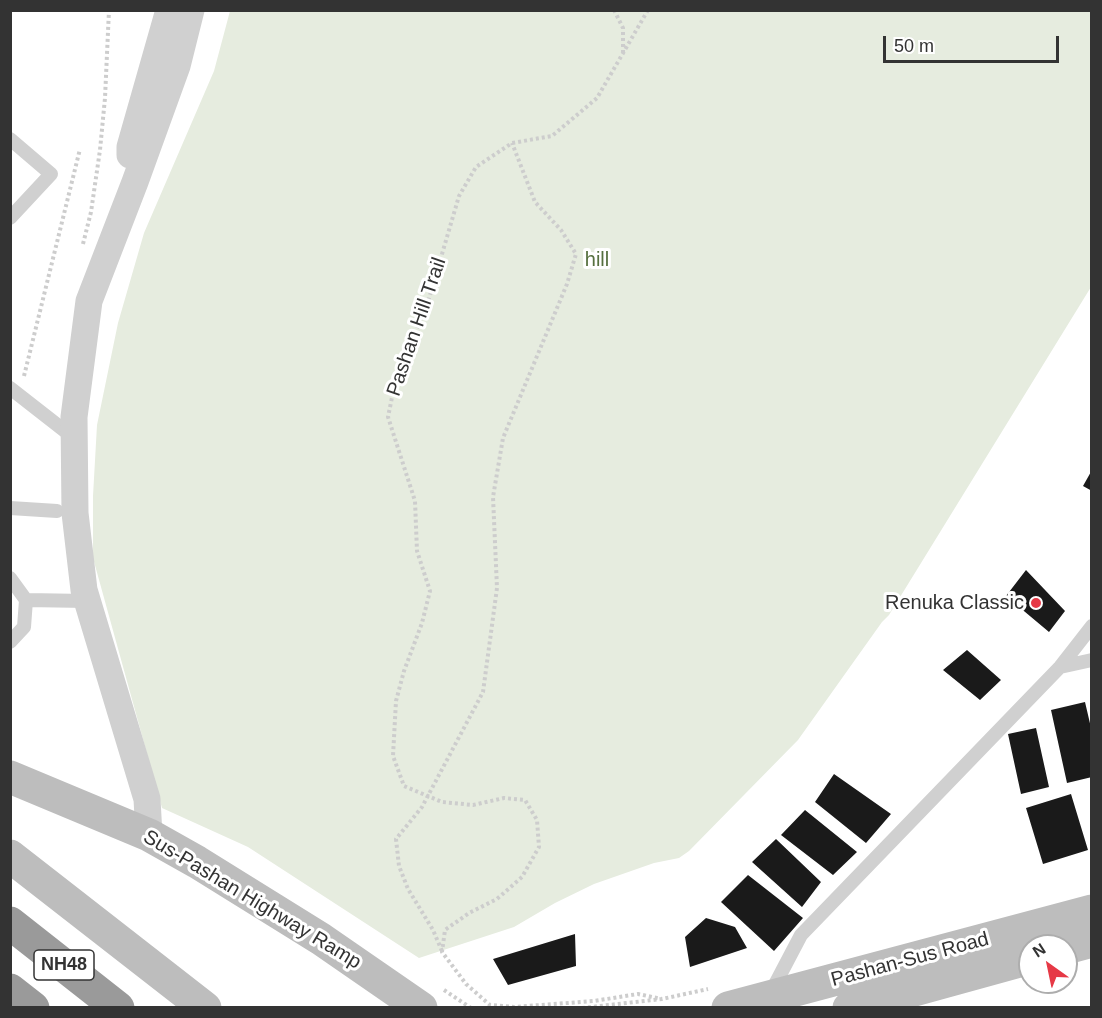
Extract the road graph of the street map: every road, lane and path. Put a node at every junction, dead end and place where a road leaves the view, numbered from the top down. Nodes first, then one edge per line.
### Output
1 (109, 10) edge
2 (169, 10) edge
3 (191, 10) edge
4 (614, 10) edge
5 (648, 10) edge
6 (623, 53) junction
7 (10, 139) edge
8 (512, 143) junction
9 (80, 149) dead end
10 (134, 186) junction
11 (10, 218) edge
12 (82, 255) dead end
13 (15, 391) edge
14 (74, 438) junction
15 (10, 508) edge
16 (57, 511) dead end
17 (10, 578) edge
18 (26, 600) junction
19 (87, 601) junction
20 (1092, 626) edge
21 (10, 642) edge
22 (1092, 660) edge
23 (1060, 668) junction
24 (10, 777) edge
25 (427, 796) junction
26 (149, 835) junction
27 (10, 856) edge
28 (1092, 910) edge
29 (10, 923) edge
30 (442, 952) junction
31 (1018, 961) edge
32 (10, 990) edge
33 (768, 998) junction
34 (662, 999) dead end
35 (33, 1008) edge
36 (118, 1008) edge
37 (205, 1008) edge
38 (421, 1008) edge
39 (728, 1008) edge
40 (849, 1008) edge

1 - 12 path
2 - 10 street
3 - 10 street
4 - 6 path
5 - 6 path, Pashan Hill Trail
6 - 8 path, Pashan Hill Trail
7 - 11 lane
8 - 25 path
8 - 25 path, Pashan Hill Trail
9 - 13 path
10 - 14 street
13 - 14 lane
14 - 19 street
15 - 16 lane
17 - 18 lane
18 - 19 lane
18 - 21 lane
19 - 26 street
20 - 23 lane
22 - 23 lane
23 - 33 lane
24 - 26 street, Sus-Pashan Highway Ramp
25 - 30 path
25 - 30 path, Pashan Hill Trail
26 - 38 street, Sus-Pashan Highway Ramp
27 - 37 street
28 - 33 street, Pashan-Sus Road
29 - 36 highway, NH48
30 - 34 path
31 - 40 street, Pashan-Sus Road
32 - 35 highway, NH48
33 - 39 street, Pashan-Sus Road

